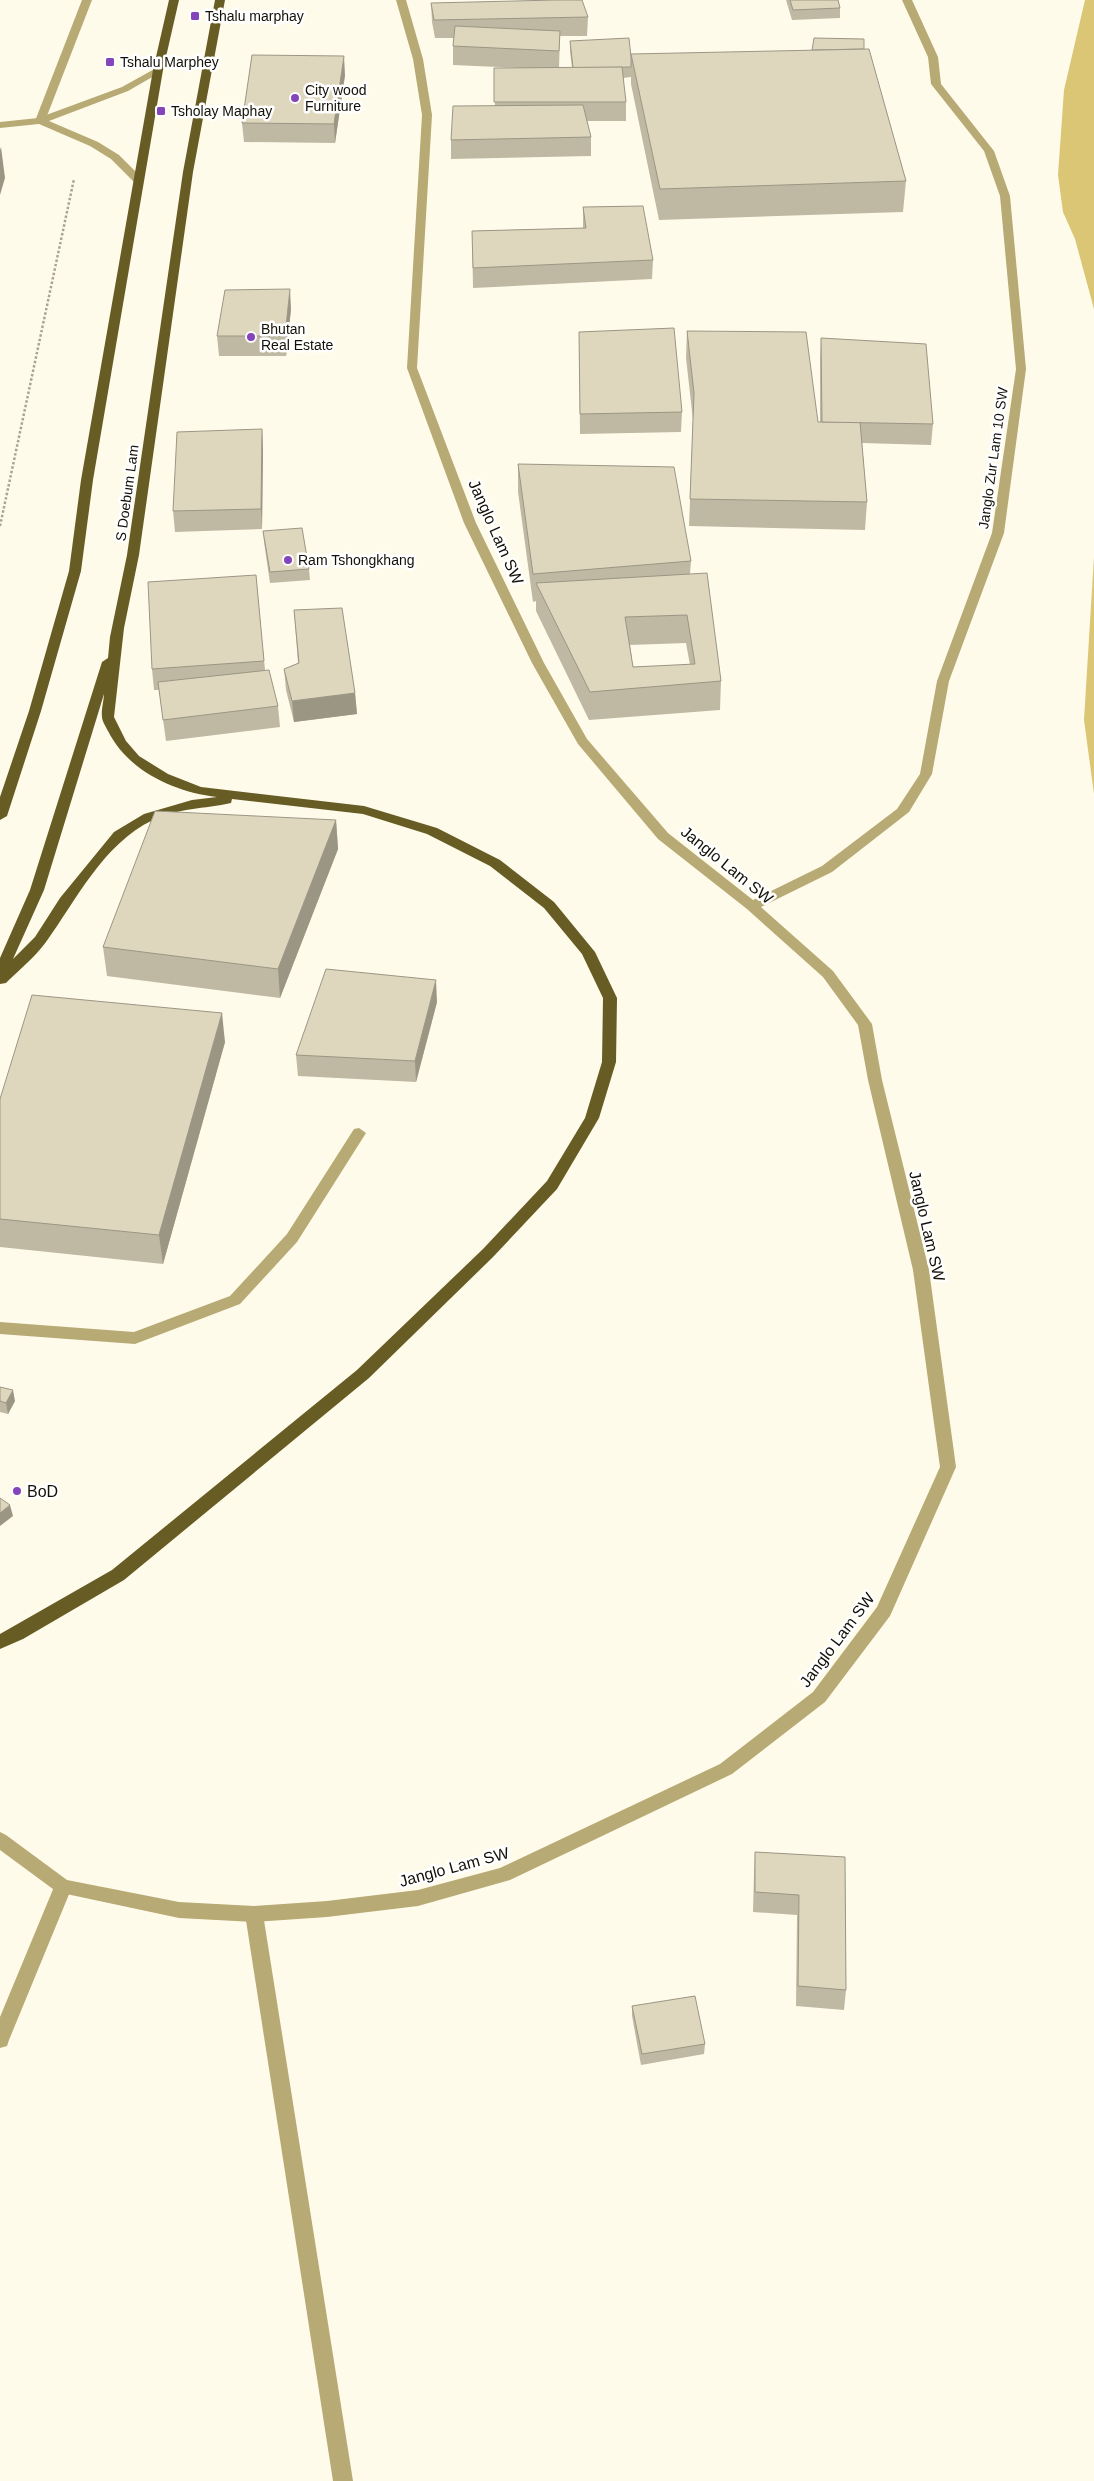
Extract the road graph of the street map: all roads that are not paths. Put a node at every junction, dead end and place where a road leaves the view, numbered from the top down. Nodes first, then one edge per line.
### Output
1 (88, 0) edge
2 (174, 0) edge
3 (220, 0) edge
4 (401, 0) edge
5 (907, 0) edge
6 (158, 70) junction
7 (40, 121) junction
8 (0, 125) edge
9 (139, 181) junction
10 (118, 628) junction
11 (248, 798) junction
12 (0, 816) edge
13 (752, 906) junction
14 (0, 974) edge
15 (0, 981) edge
16 (359, 1133) dead end
17 (0, 1328) edge
18 (0, 1642) edge
19 (0, 1840) edge
20 (63, 1887) junction
21 (254, 1914) junction
22 (0, 2040) edge
23 (343, 2481) edge

1 - 7 street
2 - 6 highway
3 - 10 highway, S Doebum Lam
4 - 13 street, Janglo Lam SW
5 - 13 street, Janglo Zur Lam 10 SW
6 - 7 street
6 - 9 highway
7 - 8 street
7 - 9 street
9 - 12 highway
10 - 11 highway
10 - 14 highway, S Doebum Lam
11 - 15 highway
11 - 18 highway
13 - 21 street, Janglo Lam SW
16 - 17 street
19 - 20 street, Janglo Lam SW
20 - 21 street, Janglo Lam SW
20 - 22 street
21 - 23 street

